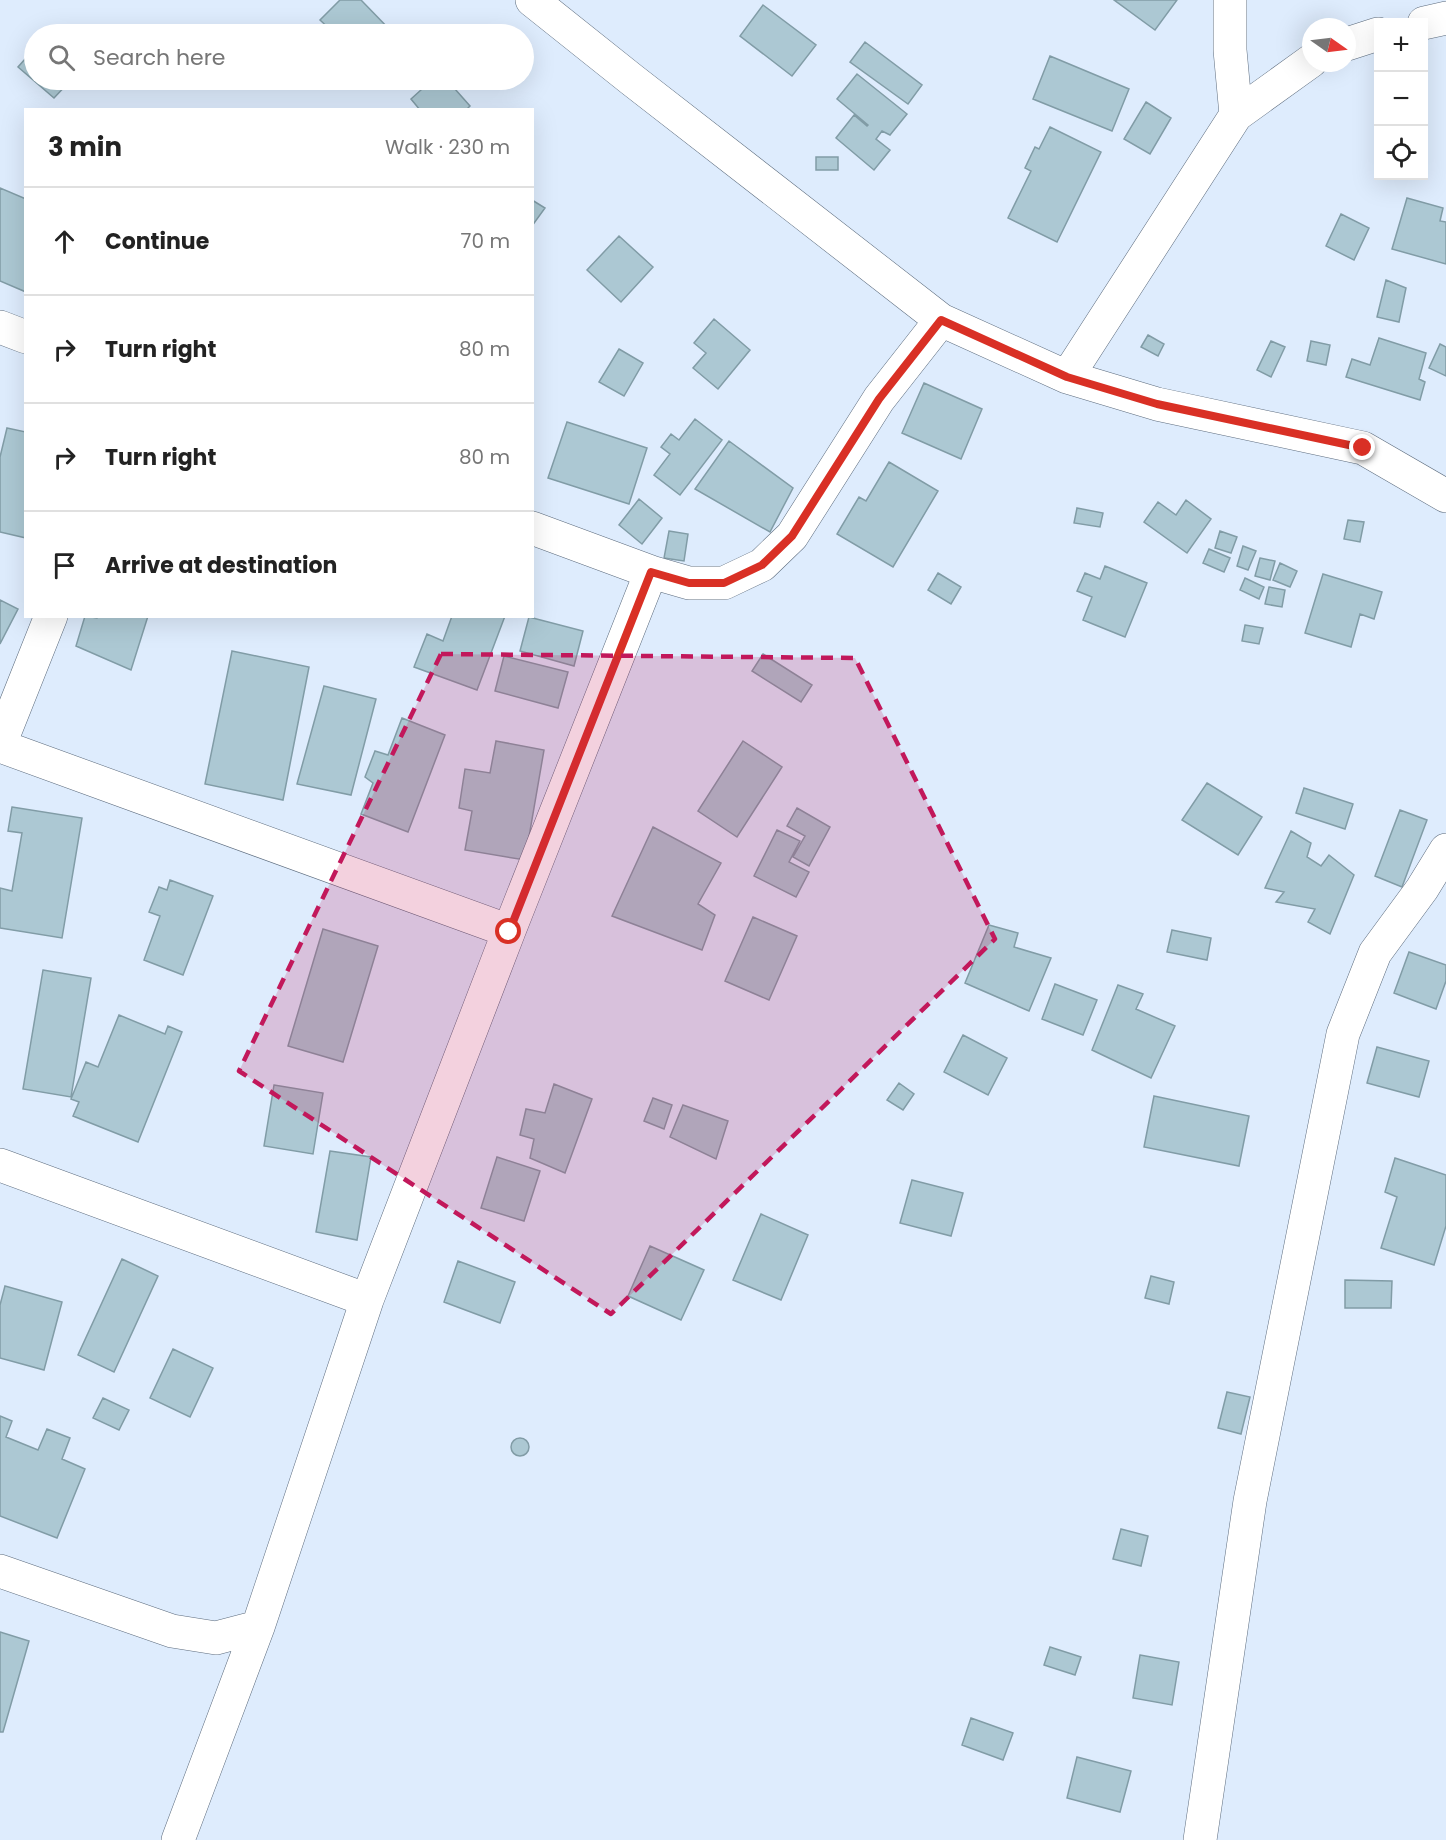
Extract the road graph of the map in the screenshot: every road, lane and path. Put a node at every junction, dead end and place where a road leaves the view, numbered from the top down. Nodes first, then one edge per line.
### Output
1 (532, 0) edge
2 (1230, 0) edge
3 (1446, 18) edge
4 (1428, 22) edge
5 (1374, 35) edge
6 (1356, 41) edge
7 (1302, 67) edge
8 (1236, 115) junction
9 (941, 320) junction
10 (0, 327) edge
11 (24, 336) edge
12 (1067, 377) junction
13 (1446, 496) edge
14 (534, 529) edge
15 (651, 572) junction
16 (50, 618) edge
17 (0, 746) edge
18 (1446, 850) edge
19 (509, 932) junction
20 (0, 1165) edge
21 (367, 1300) junction
22 (0, 1570) edge
23 (258, 1627) junction
24 (178, 1840) edge
25 (1200, 1840) edge

1 - 9 street
2 - 8 street
3 - 4 street
5 - 6 street
7 - 8 street
8 - 12 street
9 - 12 street
9 - 15 street
10 - 11 street
12 - 13 street
14 - 15 street
15 - 19 street
16 - 17 street
17 - 19 street
18 - 25 street
19 - 21 street
20 - 21 street
21 - 23 street
22 - 23 street
23 - 24 street

